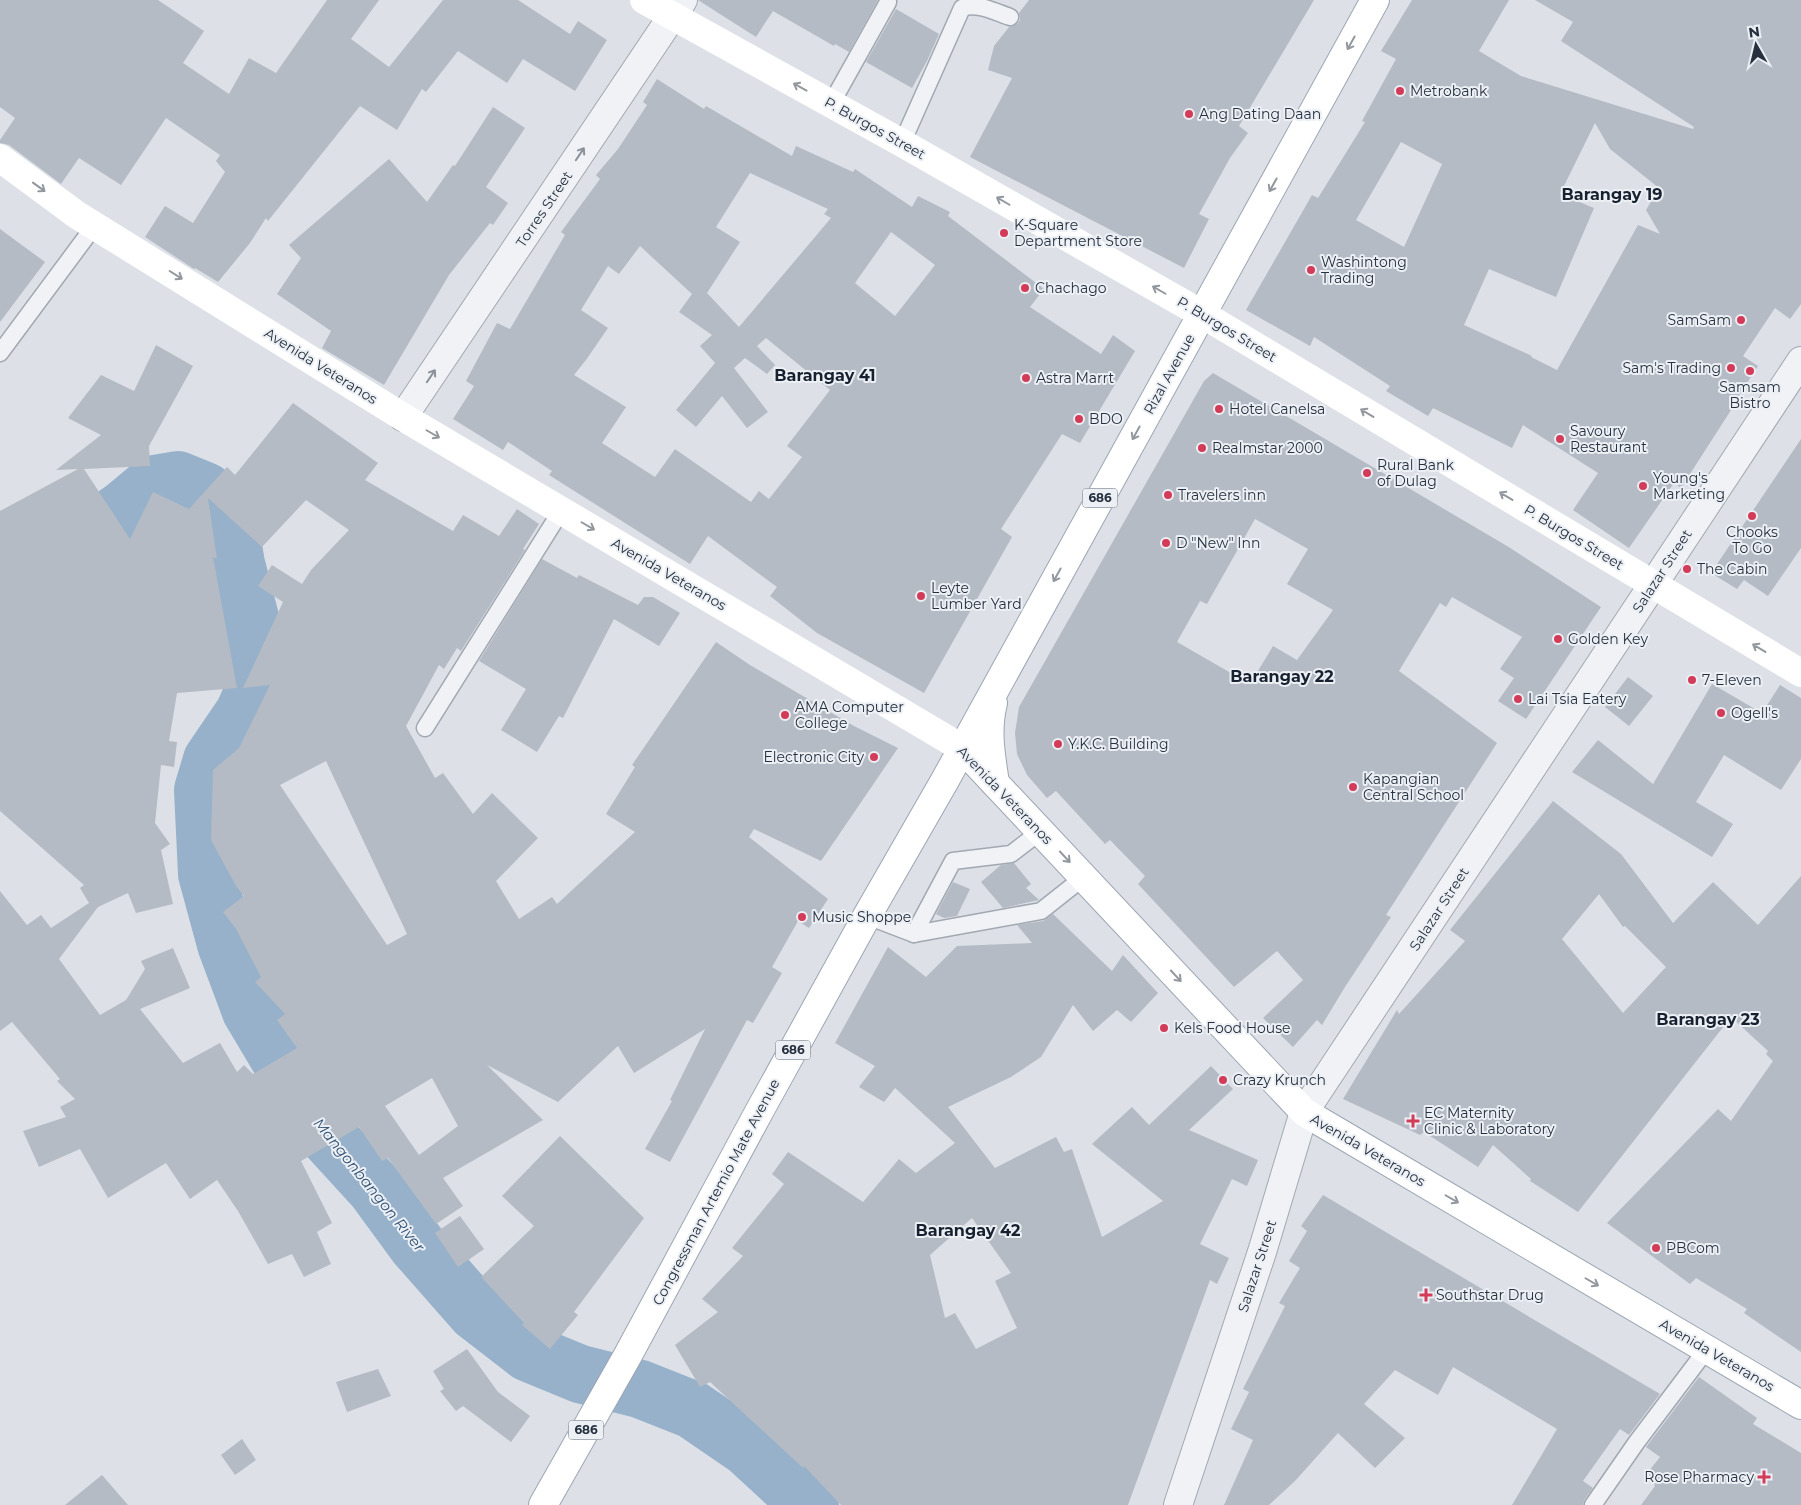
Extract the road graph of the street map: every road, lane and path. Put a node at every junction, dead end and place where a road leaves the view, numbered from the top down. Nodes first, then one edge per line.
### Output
1 (644, 0) edge
2 (1375, 0) edge
3 (888, 2) dead end
4 (678, 8) edge
5 (1010, 17) dead end
6 (831, 104) junction
7 (902, 143) junction
8 (0, 158) edge
9 (95, 225) junction
10 (1202, 314) junction
11 (0, 353) edge
12 (1801, 361) edge
13 (403, 417) junction
14 (561, 511) junction
15 (1653, 584) junction
16 (1801, 673) edge
17 (998, 682) junction
18 (425, 728) dead end
19 (962, 748) junction
20 (995, 783) junction
21 (1040, 831) junction
22 (1084, 878) junction
23 (867, 916) junction
24 (914, 934) junction
25 (1304, 1112) junction
26 (1707, 1349) junction
27 (1801, 1405) edge
28 (543, 1505) edge
29 (1178, 1505) edge
30 (1593, 1505) edge

1 - 4 main road, P. Burgos Street
2 -> 10 main road, Rizal Avenue / 686
3 - 6 lane
6 -> 4 main road, P. Burgos Street
13 -> 4 street, Torres Street
5 - 7 lane
6 - 7 main road, P. Burgos Street
10 -> 7 main road, P. Burgos Street
8 -> 9 main road, Avenida Veteranos
9 - 11 lane
9 -> 13 main road, Avenida Veteranos
15 -> 10 main road, P. Burgos Street
10 -> 17 main road, Rizal Avenue / 686
12 - 15 street, Salazar Street
13 -> 14 main road, Avenida Veteranos
14 - 18 lane
14 -> 19 main road, Avenida Veteranos
16 -> 15 main road, P. Burgos Street
15 - 25 street, Salazar Street
17 - 19 main road, Rizal Avenue / 686
17 - 20 main road
19 - 20 main road, Avenida Veteranos
19 - 23 main road, Congressman Artemio Mate Avenue / 686
20 - 21 main road, Avenida Veteranos
21 -> 22 main road, Avenida Veteranos
21 - 24 lane
22 - 24 lane
22 -> 25 main road, Avenida Veteranos
23 - 24 lane
23 - 28 main road, Congressman Artemio Mate Avenue / 686
25 -> 26 main road, Avenida Veteranos
25 - 29 street, Salazar Street
26 - 27 main road, Avenida Veteranos
26 - 30 lane

